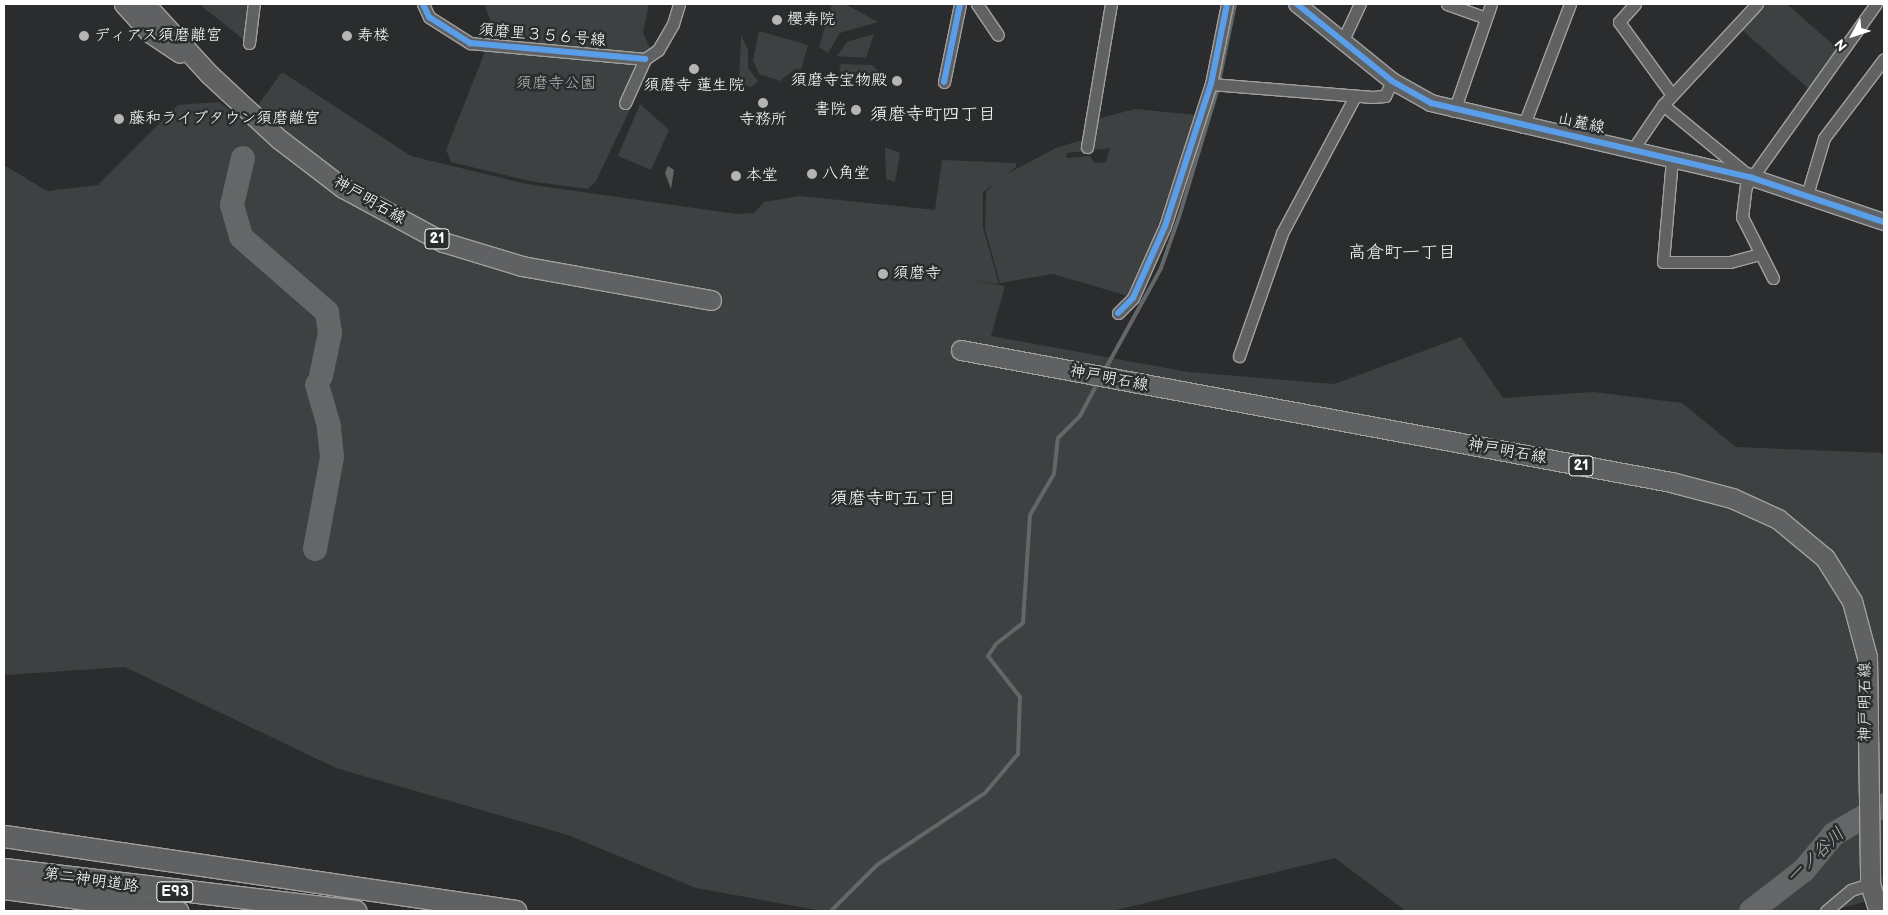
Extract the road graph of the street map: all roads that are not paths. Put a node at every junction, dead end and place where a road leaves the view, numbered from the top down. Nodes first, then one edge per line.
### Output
1 (124, 4) edge
2 (145, 4) edge
3 (254, 4) edge
4 (423, 4) edge
5 (679, 4) edge
6 (960, 4) edge
7 (977, 4) edge
8 (1111, 4) edge
9 (1228, 4) edge
10 (1297, 4) edge
11 (1360, 4) edge
12 (1447, 4) edge
13 (1491, 4) edge
14 (1570, 4) edge
15 (1635, 4) edge
16 (1757, 4) edge
17 (1876, 4) edge
18 (1486, 18) junction
19 (998, 35) dead end
20 (1343, 40) junction
21 (249, 44) dead end
22 (645, 59) junction
23 (1884, 59) edge
24 (209, 74) junction
25 (1392, 81) junction
26 (944, 82) dead end
27 (1212, 84) junction
28 (1672, 95) junction
29 (1355, 96) junction
30 (625, 103) dead end
31 (1663, 105) junction
32 (1454, 111) junction
33 (1523, 127) junction
34 (1086, 147) dead end
35 (1633, 150) junction
36 (1672, 159) junction
37 (1750, 177) junction
38 (1807, 195) junction
39 (1884, 222) edge
40 (1760, 254) junction
41 (1773, 278) dead end
42 (711, 300) tunnel mouth
43 (1118, 313) dead end
44 (961, 350) tunnel mouth
45 (1239, 356) dead end
46 (4, 836) edge
47 (4, 869) edge
48 (1870, 884) junction
49 (4, 888) edge
50 (178, 911) edge
51 (351, 911) edge
52 (516, 911) edge
53 (1826, 911) edge
54 (1879, 911) edge

1 - 24 main road
2 - 24 main road, 神戸明石線 / 21
3 - 21 street
4 - 22 street, 須磨里３５６号線
5 - 22 street
6 - 26 street
7 - 19 street
8 - 34 street
9 - 27 street
10 - 20 street, 山麓線
11 - 20 street
12 - 18 street
13 - 18 street
14 - 33 street
15 - 28 street
16 - 28 street
17 - 37 street
18 - 32 street
20 - 25 street, 山麓線
22 - 30 street
23 - 38 street
24 - 42 main road, 神戸明石線 / 21
25 - 29 street
25 - 32 street, 山麓線
27 - 29 street
27 - 43 street
28 - 31 street
29 - 45 street
31 - 35 street
31 - 37 street
32 - 33 street, 山麓線
33 - 35 street, 山麓線
35 - 36 street, 山麓線
36 - 37 street, 山麓線
36 - 40 street
37 - 38 street, 山麓線
37 - 40 street
38 - 39 street, 山麓線
40 - 41 street
44 - 48 main road, 神戸明石線 / 21
46 - 52 highway
47 - 51 highway, 第二神明道路 / E93
48 - 53 street
48 - 54 main road, 神戸明石線 / 21
49 - 50 highway, 第二神明道路 / E93

